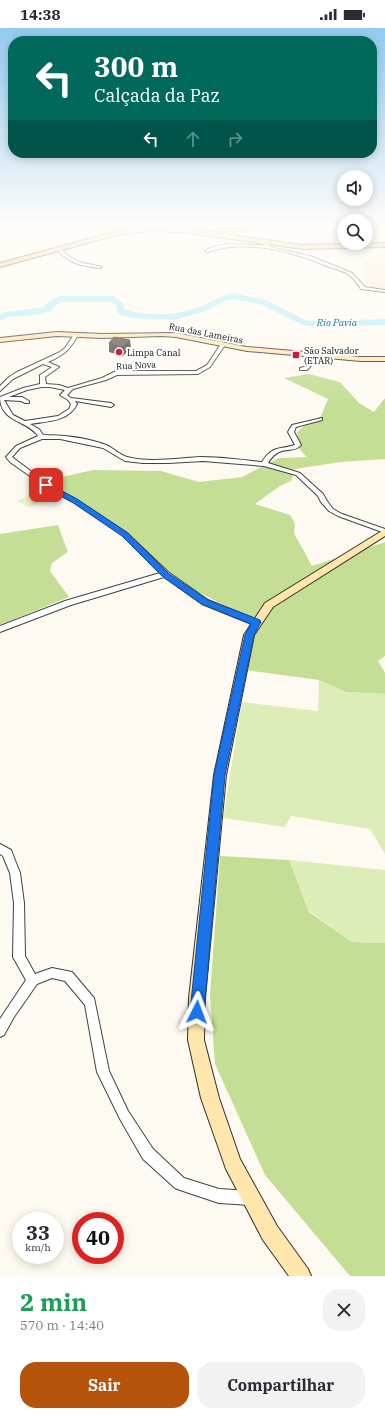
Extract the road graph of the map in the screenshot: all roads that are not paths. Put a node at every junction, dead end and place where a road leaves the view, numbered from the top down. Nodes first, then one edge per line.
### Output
1 (361, 286) edge
2 (385, 291) edge
3 (77, 334) junction
4 (0, 340) edge
5 (223, 345) junction
6 (318, 356) junction
7 (385, 359) edge
8 (44, 362) junction
9 (302, 369) dead end
10 (43, 385) junction
11 (71, 387) junction
12 (0, 389) edge
13 (0, 399) edge
14 (70, 399) junction
15 (27, 402) dead end
16 (110, 405) dead end
17 (320, 419) dead end
18 (24, 423) junction
19 (41, 437) junction
20 (264, 464) junction
21 (385, 531) edge
22 (165, 574) junction
23 (257, 622) junction
24 (0, 629) edge
25 (0, 848) edge
26 (33, 980) junction
27 (0, 1031) edge
28 (251, 1198) junction
29 (301, 1276) edge

1 - 2 street
3 - 4 street, Rua das Lameiras
3 - 5 street, Rua das Lameiras
3 - 8 street
5 - 6 street, Rua das Lameiras
5 - 11 street, Rua Nova
6 - 7 street, Rua das Lameiras
6 - 9 street
8 - 10 street
8 - 12 street
10 - 11 street
10 - 13 street
11 - 14 street
13 - 15 street
13 - 18 street
14 - 16 street
14 - 18 street
17 - 20 street
18 - 19 street
19 - 20 street
19 - 22 street
20 - 21 street
21 - 23 street
22 - 23 street
22 - 24 street
23 - 28 street
25 - 26 street
26 - 27 street
26 - 28 street
28 - 29 street

